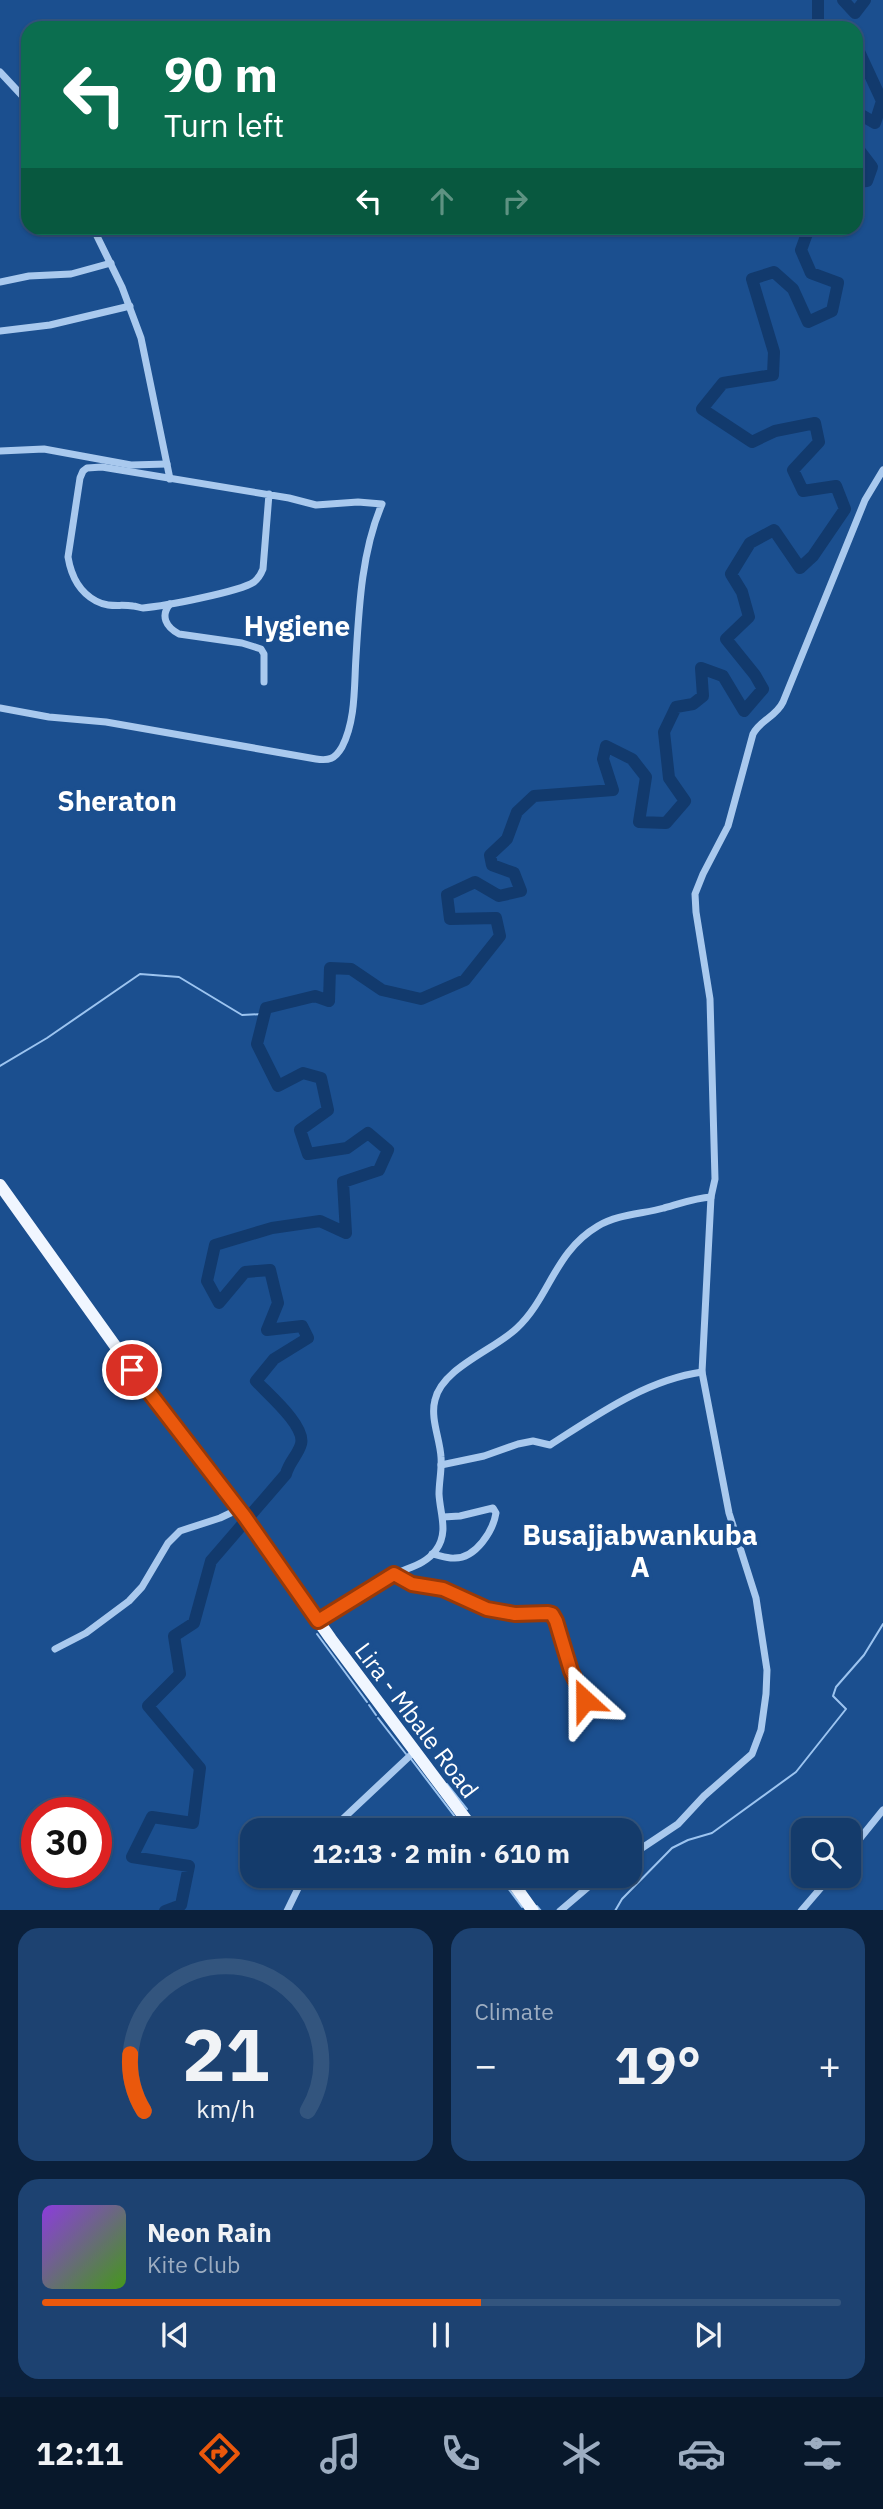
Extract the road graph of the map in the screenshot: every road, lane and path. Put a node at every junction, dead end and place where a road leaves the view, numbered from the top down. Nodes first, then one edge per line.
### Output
1 (0, 72) edge
2 (21, 93) edge
3 (97, 235) edge
4 (111, 263) junction
5 (0, 282) edge
6 (130, 306) junction
7 (0, 331) edge
8 (0, 451) edge
9 (167, 464) junction
10 (883, 470) edge
11 (170, 479) junction
12 (269, 494) junction
13 (170, 604) junction
14 (264, 682) dead end
15 (0, 708) edge
16 (0, 1185) edge
17 (710, 1197) junction
18 (702, 1372) junction
19 (441, 1465) junction
20 (242, 1513) junction
21 (443, 1517) junction
22 (432, 1554) junction
23 (394, 1574) junction
24 (318, 1621) junction
25 (55, 1648) dead end
26 (601, 1702) dead end
27 (415, 1752) junction
28 (883, 1810) edge
29 (344, 1818) edge
30 (465, 1818) edge
31 (861, 1837) edge
32 (642, 1848) edge
33 (298, 1888) edge
34 (517, 1888) edge
35 (587, 1888) edge
36 (820, 1888) edge
37 (287, 1910) edge
38 (533, 1910) edge
39 (560, 1910) edge
40 (801, 1910) edge

1 - 2 street
3 - 4 street
4 - 5 street
4 - 6 street
6 - 7 street
6 - 9 street
8 - 9 street
9 - 11 street
10 - 17 street
11 - 12 street
11 - 13 street
12 - 13 street
12 - 15 street
13 - 14 street
16 - 20 main road
17 - 18 street
17 - 19 street
18 - 19 street
18 - 32 street
19 - 21 street
20 - 24 main road, Lira - Mbale Road
20 - 25 street
21 - 22 street
21 - 22 street
22 - 23 street
23 - 24 street
23 - 26 street
24 - 27 main road, Lira - Mbale Road
27 - 29 street
27 - 30 main road, Lira - Mbale Road
28 - 31 street
33 - 37 street
34 - 38 main road
35 - 39 street
36 - 40 street

